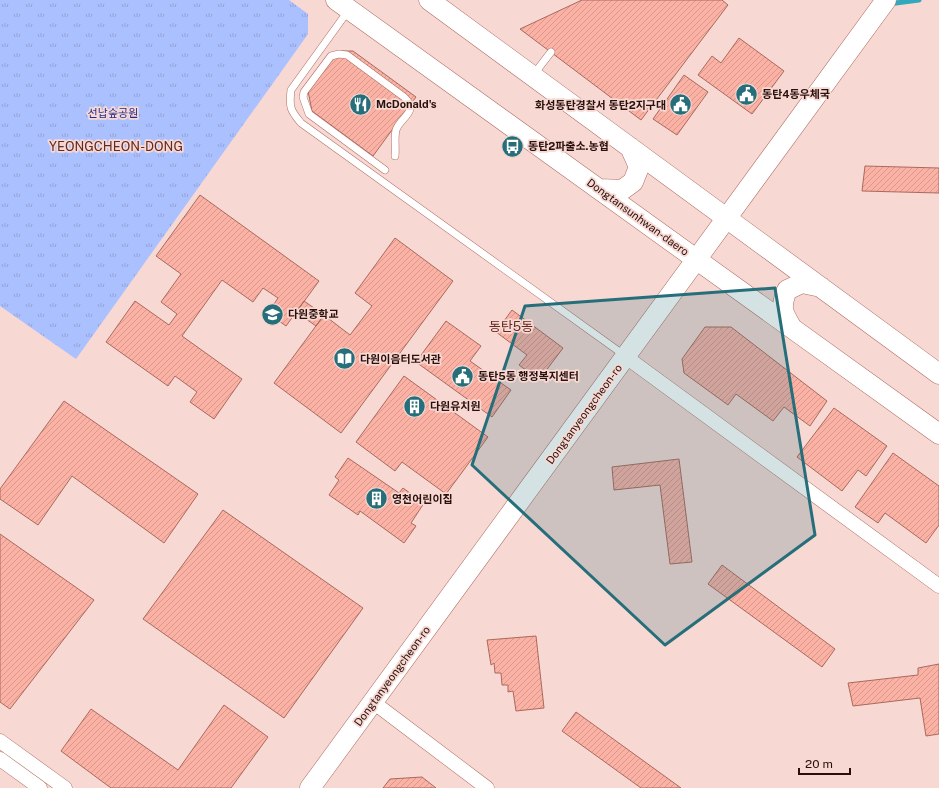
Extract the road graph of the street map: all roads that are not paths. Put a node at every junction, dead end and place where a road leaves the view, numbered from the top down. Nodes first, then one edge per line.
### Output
1 (429, 0) edge
2 (886, 0) edge
3 (343, 5) edge
4 (551, 52) dead end
5 (532, 76) junction
6 (630, 147) junction
7 (395, 156) dead end
8 (386, 170) dead end
9 (600, 189) junction
10 (727, 218) junction
11 (697, 259) junction
12 (821, 287) junction
13 (792, 328) junction
14 (626, 357) junction
15 (939, 374) edge
16 (939, 434) edge
17 (939, 586) edge
18 (373, 702) junction
19 (0, 741) edge
20 (0, 759) edge
21 (40, 788) edge
22 (65, 788) edge
23 (310, 788) edge
24 (486, 788) edge

1 - 5 street
2 - 10 street, Dongtanyeongcheon-ro
3 - 9 street, Dongtansunhwan-daero
3 - 14 lane
4 - 5 lane
5 - 6 street
6 - 9 street
6 - 10 street
7 - 8 lane
9 - 11 street, Dongtansunhwan-daero
10 - 11 street, Dongtanyeongcheon-ro
10 - 12 street
11 - 13 street, Dongtansunhwan-daero
11 - 14 street, Dongtanyeongcheon-ro
12 - 13 street
12 - 15 street
13 - 16 street, Dongtansunhwan-daero
14 - 17 street
14 - 18 street, Dongtanyeongcheon-ro
18 - 23 street, Dongtanyeongcheon-ro
18 - 24 street
19 - 22 street
20 - 21 street

